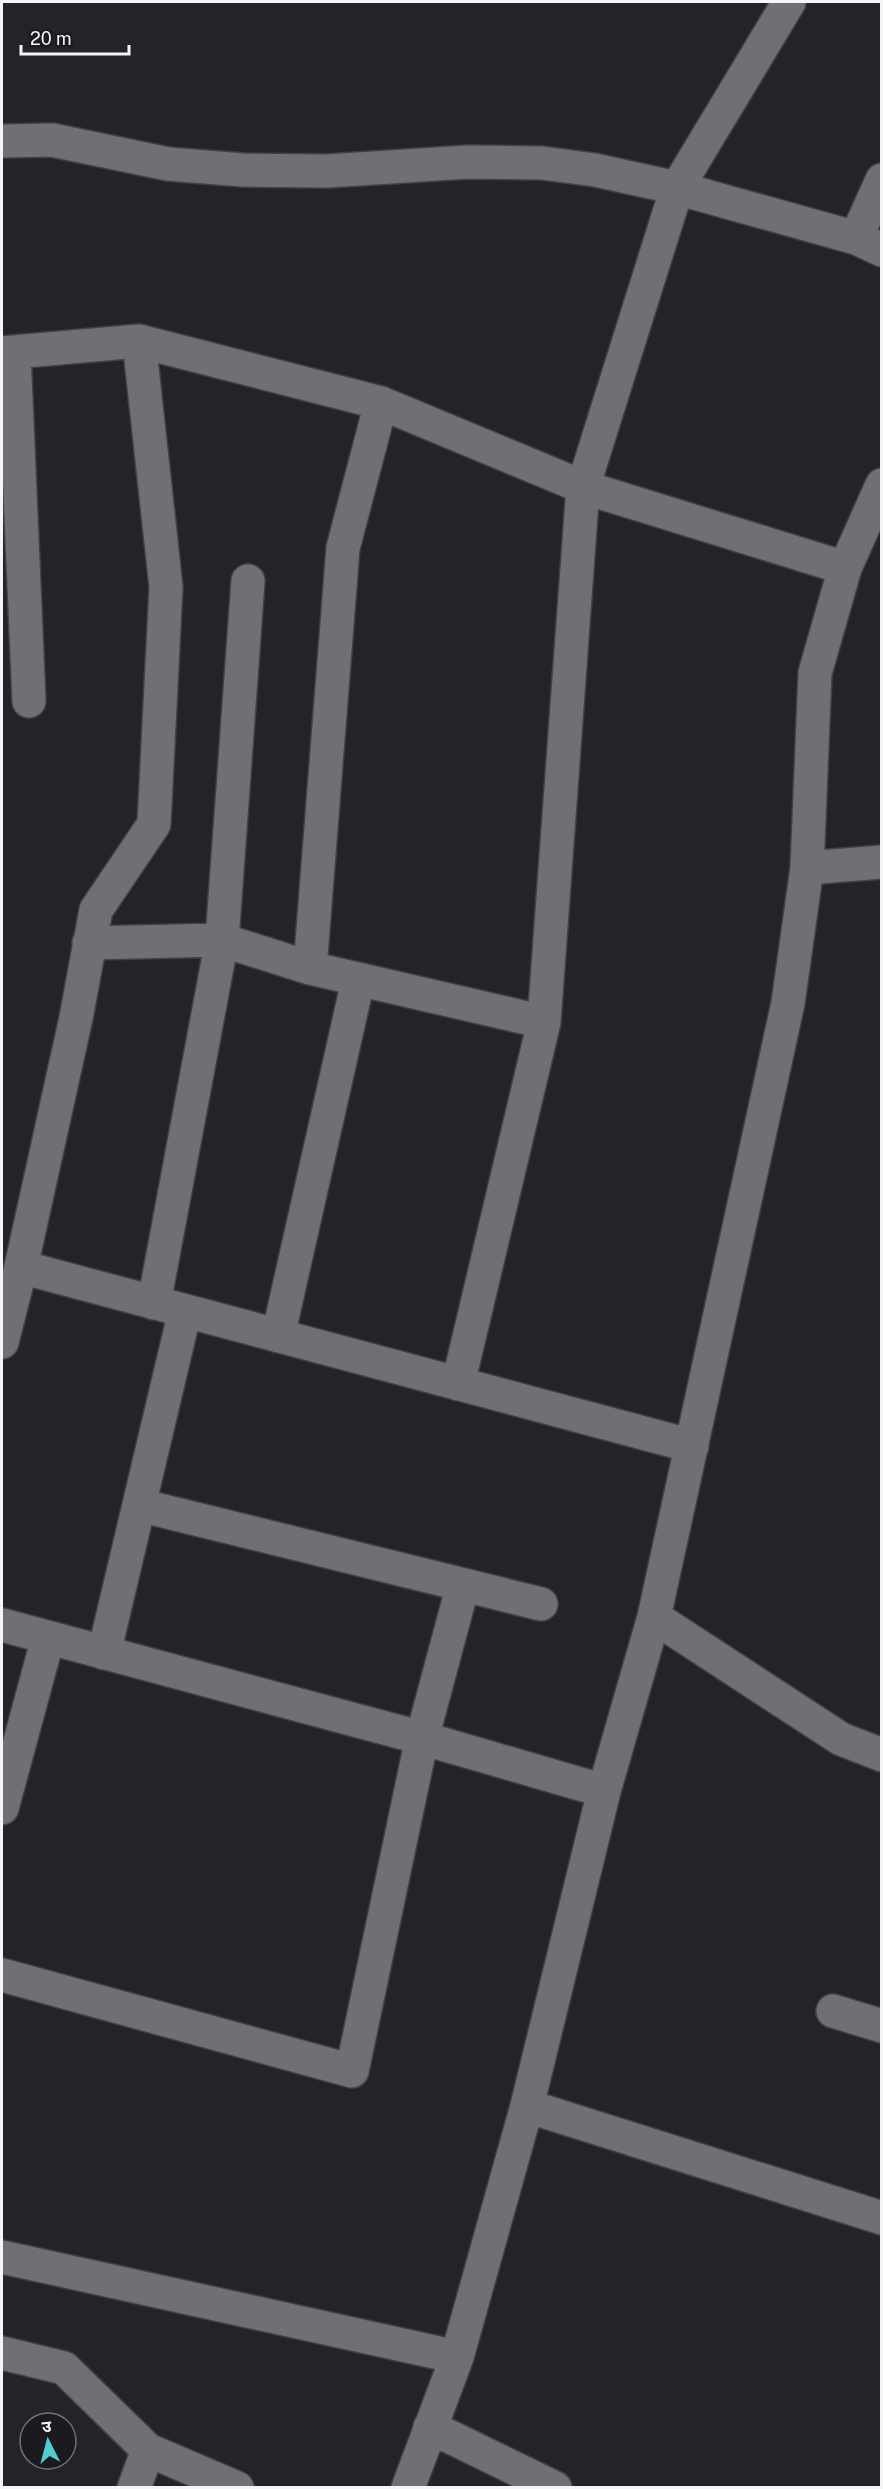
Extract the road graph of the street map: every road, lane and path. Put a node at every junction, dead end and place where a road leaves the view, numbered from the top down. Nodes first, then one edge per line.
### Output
1 (789, 2) edge
2 (2, 141) edge
3 (882, 180) edge
4 (677, 188) junction
5 (869, 244) edge
6 (139, 341) junction
7 (8, 353) edge
8 (381, 403) junction
9 (882, 485) edge
10 (583, 487) junction
11 (844, 568) junction
12 (248, 581) dead end
13 (29, 701) dead end
14 (882, 862) edge
15 (807, 868) junction
16 (222, 940) junction
17 (89, 943) junction
18 (310, 968) junction
19 (358, 981) junction
20 (544, 1022) junction
21 (12, 1286) edge
22 (154, 1303) junction
23 (185, 1311) junction
24 (278, 1336) junction
25 (2, 1342) edge
26 (458, 1384) junction
27 (692, 1446) junction
28 (139, 1504) junction
29 (463, 1585) junction
30 (541, 1604) dead end
31 (654, 1617) junction
32 (2, 1625) edge
33 (48, 1638) junction
34 (104, 1653) junction
35 (422, 1738) junction
36 (882, 1755) edge
37 (604, 1791) junction
38 (2, 1808) edge
39 (2, 1975) edge
40 (833, 2011) dead end
41 (882, 2026) edge
42 (527, 2106) junction
43 (882, 2218) edge
44 (2, 2257) edge
45 (2, 2353) edge
46 (457, 2357) junction
47 (430, 2427) junction
48 (148, 2450) junction
49 (134, 2487) edge
50 (237, 2487) edge
51 (408, 2487) edge
52 (555, 2487) edge

1 - 4 street
2 - 4 street
3 - 5 street
4 - 5 street
4 - 10 street
6 - 7 street
6 - 8 street
6 - 17 street
7 - 13 street
8 - 10 street
8 - 18 street
9 - 11 street
10 - 11 street
10 - 20 street
11 - 15 street
12 - 16 street
14 - 15 street
15 - 27 street
16 - 17 street
16 - 18 street
16 - 22 street
17 - 21 street
18 - 19 street
19 - 20 street
19 - 24 street
20 - 26 street
21 - 22 street
21 - 25 street
22 - 23 street
23 - 24 street
23 - 28 street
24 - 26 street
26 - 27 street
27 - 31 street
28 - 29 street
28 - 34 street
29 - 30 street
29 - 35 street
31 - 36 street
31 - 37 street
32 - 33 street
33 - 34 street
33 - 38 street
34 - 35 street
35 - 37 street
35 - 39 street
37 - 42 street
40 - 41 street
42 - 43 street
42 - 46 street
44 - 46 street
45 - 48 street
46 - 47 street
47 - 51 street
47 - 52 street
48 - 49 street
48 - 50 street

